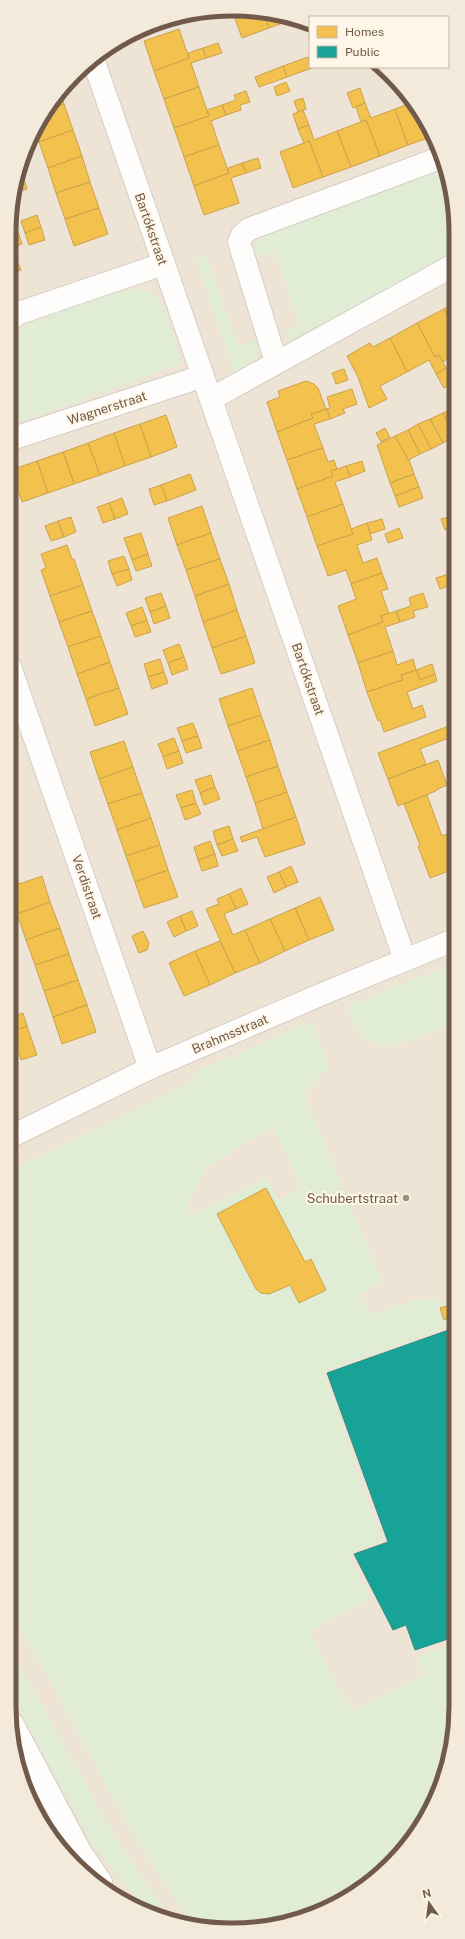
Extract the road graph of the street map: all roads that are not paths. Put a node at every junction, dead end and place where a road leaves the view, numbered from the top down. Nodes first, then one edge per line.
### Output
1 (95, 66) edge
2 (437, 159) edge
3 (163, 264) junction
4 (449, 268) edge
5 (16, 316) edge
6 (276, 362) junction
7 (203, 376) junction
8 (211, 399) junction
9 (16, 437) edge
10 (17, 708) edge
11 (449, 942) edge
12 (405, 960) junction
13 (150, 1068) junction
14 (16, 1134) edge
15 (18, 1734) edge
16 (94, 1872) edge

1 - 3 street, Bartókstraat
2 - 6 street
3 - 5 street
3 - 7 street, Bartókstraat
4 - 6 street
6 - 8 street
7 - 8 street, Bartókstraat
7 - 9 street, Wagnerstraat
8 - 12 street, Bartókstraat
10 - 13 street, Verdistraat
11 - 12 street, Brahmsstraat
12 - 13 street, Brahmsstraat
13 - 14 street, Brahmsstraat
15 - 16 street

